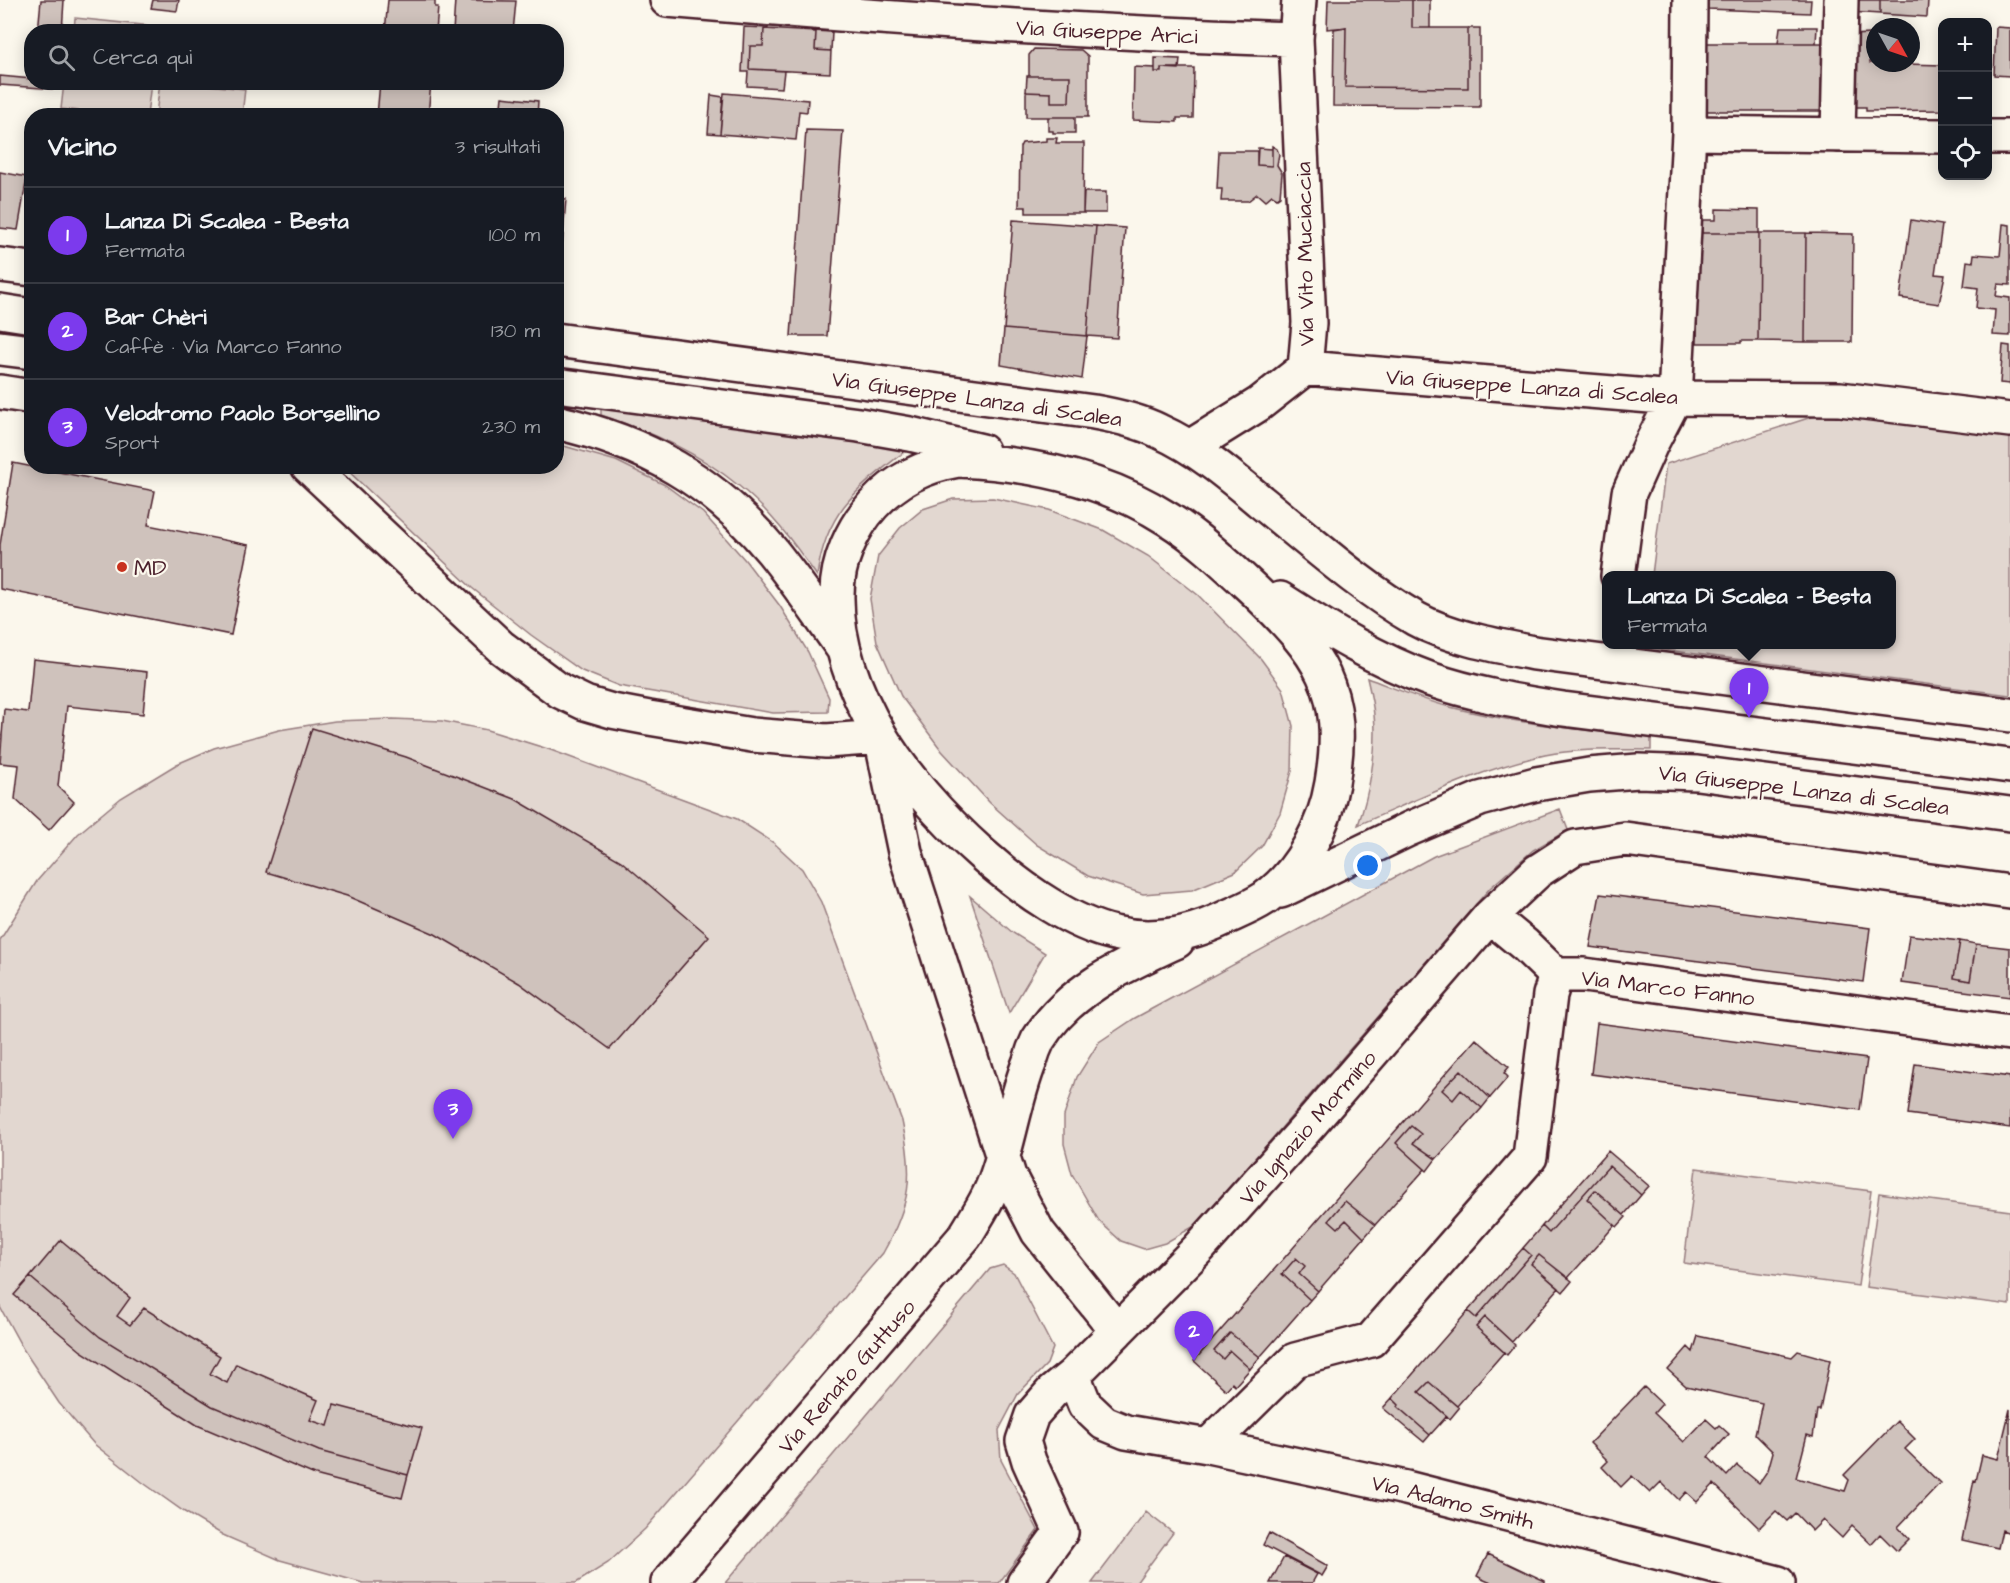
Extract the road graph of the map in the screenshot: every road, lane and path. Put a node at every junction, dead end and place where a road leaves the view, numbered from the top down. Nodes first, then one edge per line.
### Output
1 (667, 0) edge
2 (1299, 0) edge
3 (1690, 0) edge
4 (1841, 0) edge
5 (701, 2) edge
6 (1001, 13) edge
7 (1296, 39) junction
8 (1689, 133) junction
9 (1838, 135) junction
10 (1938, 136) edge
11 (1992, 137) edge
12 (2010, 137) edge
13 (0, 265) edge
14 (24, 267) edge
15 (0, 311) edge
16 (24, 315) edge
17 (564, 341) edge
18 (0, 348) edge
19 (24, 351) edge
20 (1305, 368) junction
21 (564, 386) edge
22 (0, 392) edge
23 (24, 396) edge
24 (1675, 398) junction
25 (2010, 420) edge
26 (564, 424) edge
27 (1190, 447) junction
28 (317, 474) edge
29 (1062, 474) junction
30 (1219, 557) junction
31 (1619, 571) edge
32 (843, 649) junction
33 (1607, 654) edge
34 (2010, 715) edge
35 (881, 737) junction
36 (2010, 766) edge
37 (2010, 814) edge
38 (2010, 892) edge
39 (1264, 899) junction
40 (1490, 916) junction
41 (1198, 930) junction
42 (1556, 975) junction
43 (2010, 1033) edge
44 (1003, 1156) junction
45 (1038, 1232) junction
46 (940, 1267) junction
47 (1117, 1331) junction
48 (1073, 1375) junction
49 (1208, 1446) junction
50 (668, 1583) edge
51 (1024, 1583) edge
52 (1778, 1583) edge

1 - 5 street, Via Giuseppe Arici
2 - 7 street, Via Vito Muciaccia
3 - 8 street
4 - 9 street
5 - 6 street, Via Giuseppe Arici
6 - 7 street, Via Giuseppe Arici
7 - 20 street, Via Vito Muciaccia
8 - 9 street
8 - 24 street
9 - 10 street
11 - 12 street
13 - 14 street
15 - 16 street
17 - 27 street, Via Giuseppe Lanza di Scalea
18 - 19 street
20 - 24 street, Via Giuseppe Lanza di Scalea
20 - 27 street, Via Vito Muciaccia
21 - 29 street, Via Giuseppe Lanza di Scalea
22 - 23 street
24 - 25 street, Via Giuseppe Lanza di Scalea
24 - 31 street
26 - 32 street
27 - 33 street, Via Giuseppe Lanza di Scalea
28 - 35 street
29 - 30 street
29 - 32 street
30 - 36 street
30 - 39 street
32 - 35 street
33 - 34 street, Via Giuseppe Lanza di Scalea
35 - 41 street
35 - 44 street
37 - 39 street, Via Giuseppe Lanza di Scalea
38 - 40 street
39 - 41 street, Via Giuseppe Lanza di Scalea
40 - 42 street
40 - 47 street, Via Ignazio Mormino
41 - 44 street, Via Renato Guttuso
42 - 43 street, Via Marco Fanno
42 - 49 street, Via Marco Fanno
44 - 45 street
44 - 46 street, Via Renato Guttuso
45 - 46 street
45 - 47 street
46 - 50 street, Via Renato Guttuso
47 - 48 street, Via Ignazio Mormino
48 - 49 street, Via Adamo Smith
48 - 51 street, Via Ignazio Mormino
49 - 52 street, Via Adamo Smith

